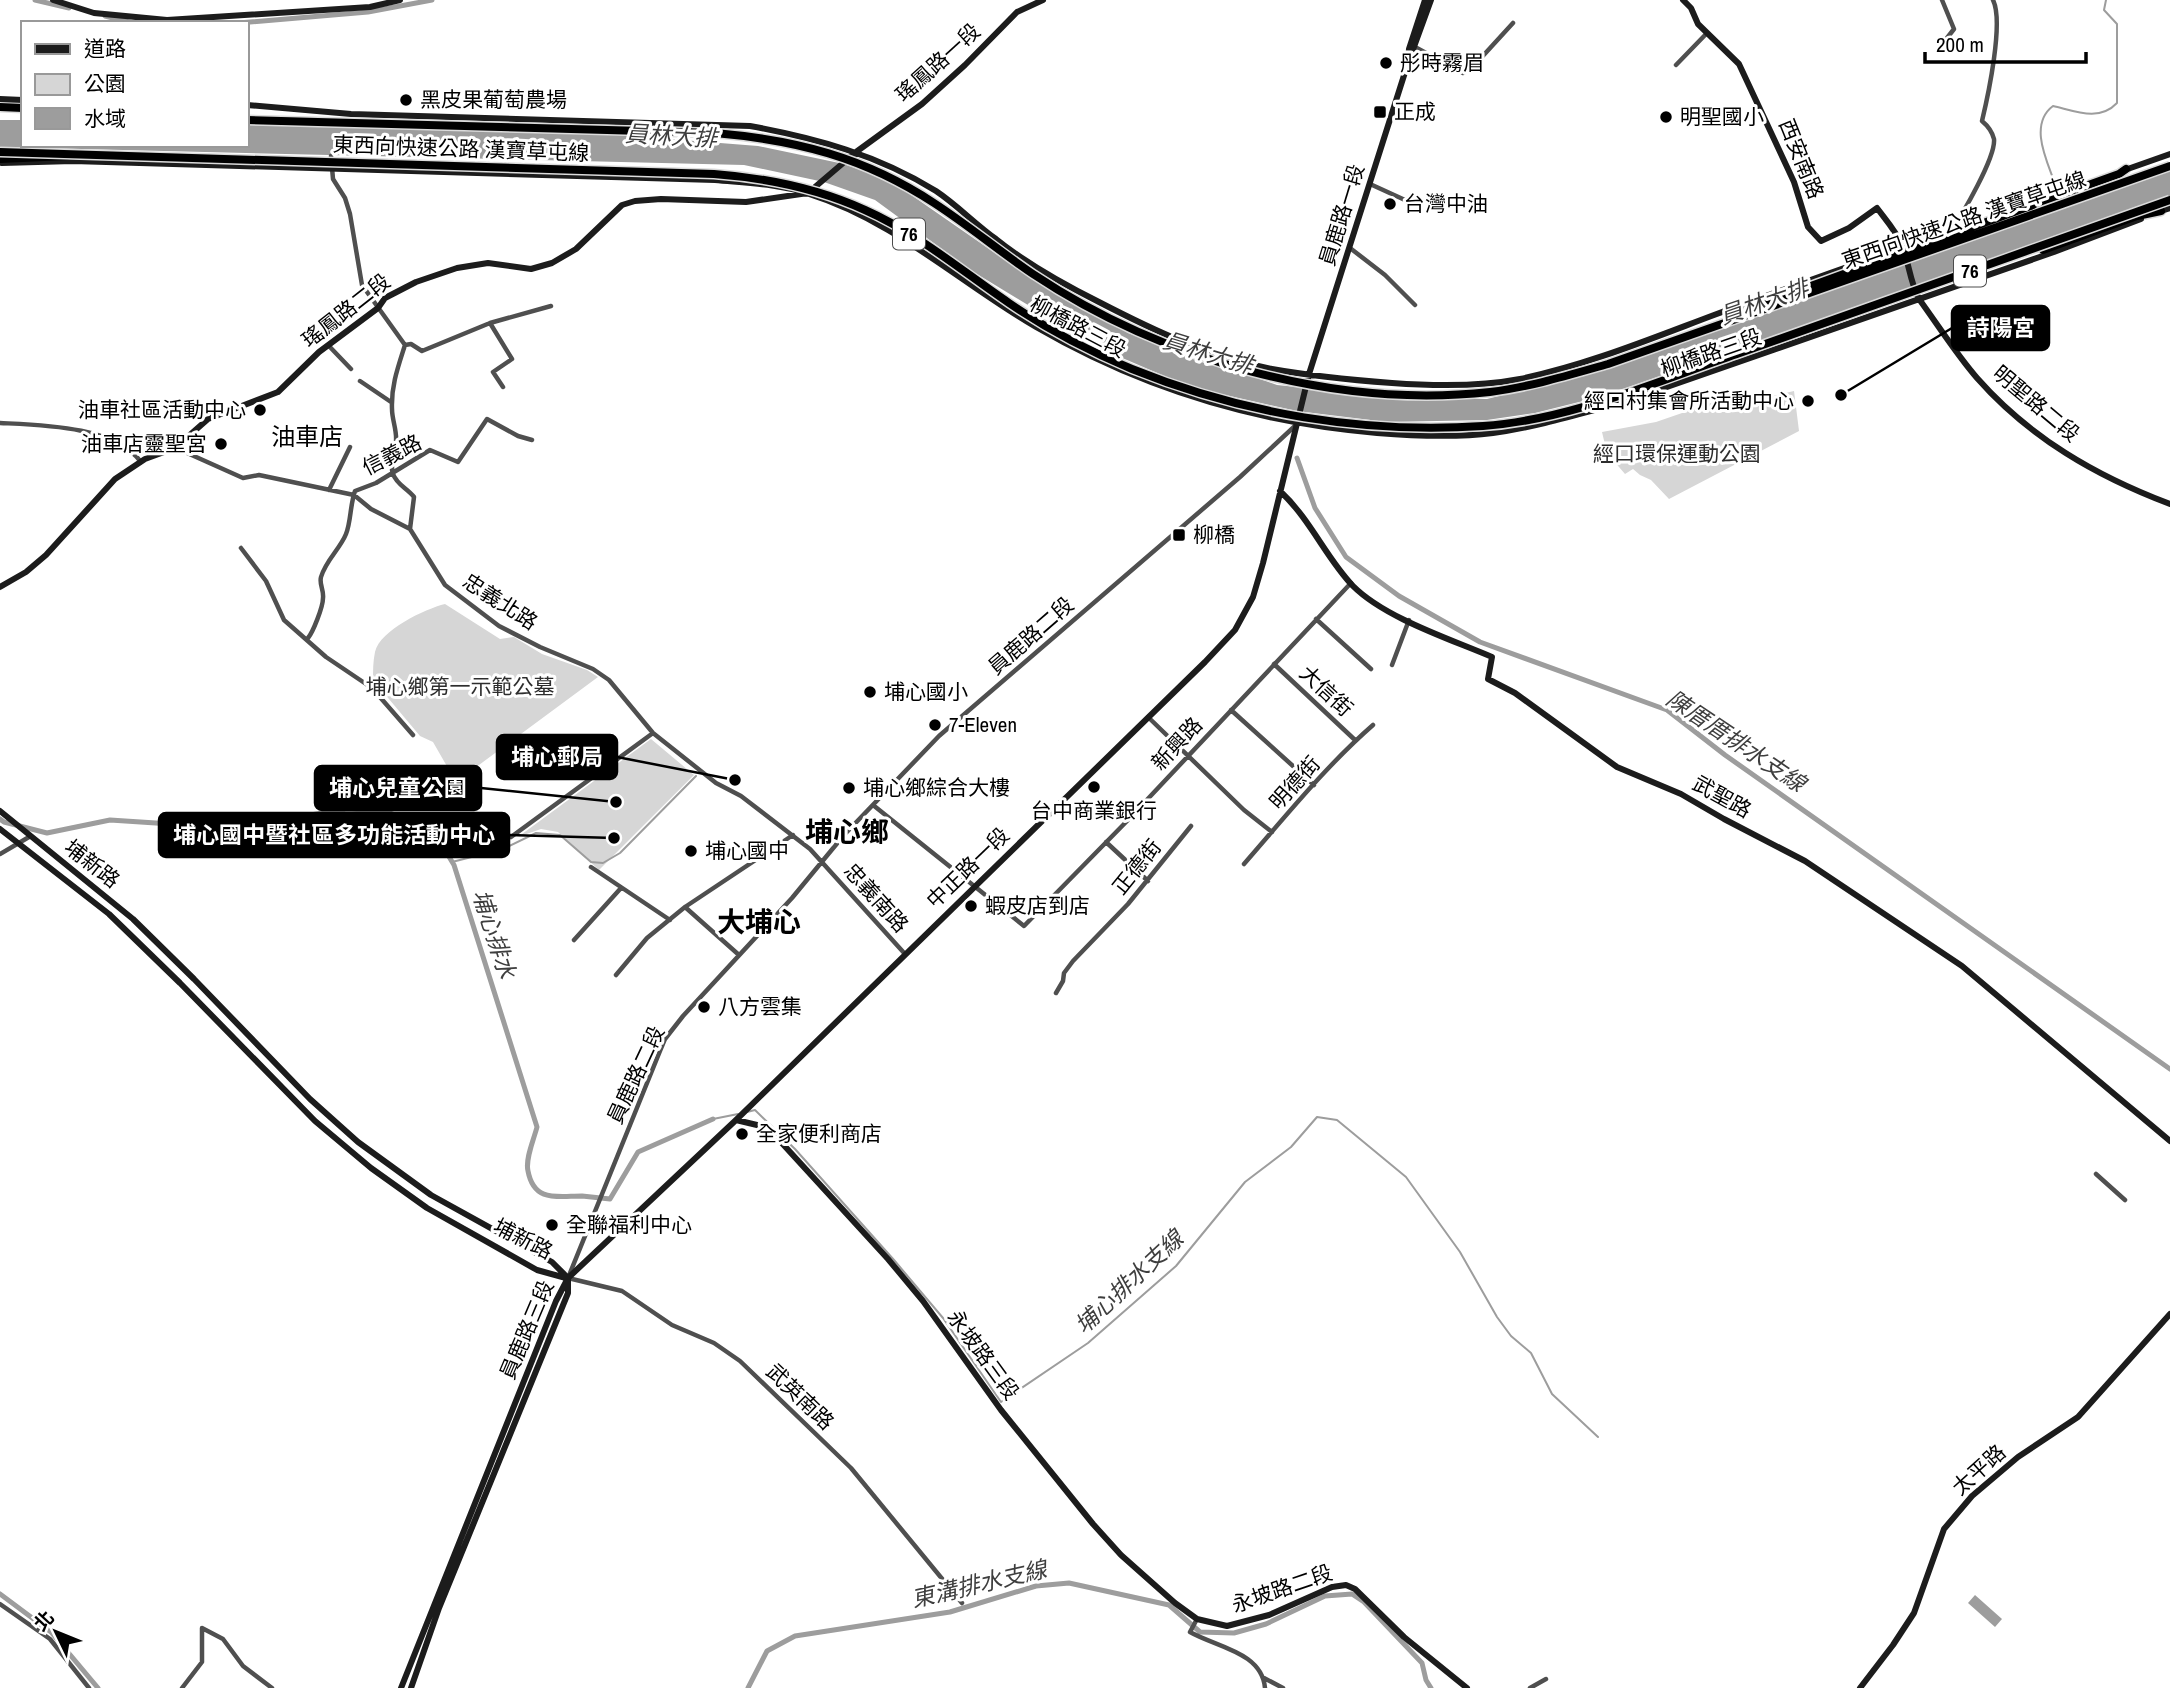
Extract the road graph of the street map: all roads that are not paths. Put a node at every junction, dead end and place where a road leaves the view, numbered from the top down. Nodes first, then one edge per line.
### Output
1 (53, 0) edge
2 (400, 0) edge
3 (1043, 0) edge
4 (1425, 0) edge
5 (1431, 0) edge
6 (1683, 0) edge
7 (1942, 0) edge
8 (1993, 0) edge
9 (1513, 23) dead end
10 (1707, 33) junction
11 (1415, 47) junction
12 (1940, 47) dead end
13 (1676, 65) dead end
14 (1407, 66) junction
15 (0, 99) edge
16 (21, 100) edge
17 (248, 105) edge
18 (0, 109) edge
19 (21, 110) edge
20 (248, 120) edge
21 (0, 152) edge
22 (856, 152) junction
23 (2170, 153) edge
24 (75, 155) junction
25 (331, 156) dead end
26 (0, 161) edge
27 (2170, 166) edge
28 (332, 168) junction
29 (2126, 169) junction
30 (1370, 184) junction
31 (808, 193) junction
32 (1405, 200) dead end
33 (2170, 201) edge
34 (2170, 208) edge
35 (2161, 211) junction
36 (1951, 231) junction
37 (1903, 247) junction
38 (1350, 248) junction
39 (1919, 299) junction
40 (1415, 305) dead end
41 (551, 306) dead end
42 (378, 308) junction
43 (490, 323) junction
44 (1714, 326) junction
45 (1770, 342) junction
46 (328, 345) junction
47 (405, 345) junction
48 (351, 369) dead end
49 (1309, 374) junction
50 (360, 381) dead end
51 (1306, 386) joint
52 (503, 387) dead end
53 (392, 402) junction
54 (0, 423) edge
55 (1296, 424) junction
56 (532, 440) dead end
57 (350, 447) dead end
58 (175, 448) junction
59 (141, 462) junction
60 (393, 473) junction
61 (329, 490) junction
62 (1280, 491) junction
63 (354, 495) junction
64 (2170, 504) edge
65 (410, 529) junction
66 (241, 548) dead end
67 (1351, 583) junction
68 (0, 587) edge
69 (1316, 618) junction
70 (1409, 620) junction
71 (308, 638) junction
72 (1274, 664) junction
73 (1392, 665) dead end
74 (1371, 669) dead end
75 (1231, 710) junction
76 (1148, 717) junction
77 (1373, 725) dead end
78 (653, 733) junction
79 (413, 735) dead end
80 (1356, 740) junction
81 (1188, 756) junction
82 (1314, 785) junction
83 (873, 805) junction
84 (1, 812) edge
85 (1191, 825) dead end
86 (0, 829) edge
87 (1272, 832) junction
88 (793, 835) junction
89 (29, 837) junction
90 (511, 837) dead end
91 (1106, 842) junction
92 (19, 843) junction
93 (0, 854) edge
94 (823, 863) junction
95 (1244, 864) dead end
96 (591, 867) dead end
97 (1148, 881) junction
98 (976, 885) junction
99 (621, 888) junction
100 (685, 907) junction
101 (670, 919) junction
102 (575, 940) dead end
103 (905, 954) junction
104 (740, 955) junction
105 (616, 975) dead end
106 (1056, 993) dead end
107 (736, 1120) junction
108 (2170, 1141) edge
109 (2096, 1174) dead end
110 (2125, 1200) dead end
111 (568, 1278) junction
112 (2170, 1314) edge
113 (962, 1603) dead end
114 (0, 1604) edge
115 (1197, 1619) junction
116 (1264, 1678) junction
117 (1546, 1679) dead end
118 (89, 1688) edge
119 (182, 1688) edge
120 (272, 1688) edge
121 (401, 1688) edge
122 (411, 1688) edge
123 (1265, 1688) edge
124 (1283, 1688) edge
125 (1467, 1688) edge
126 (1530, 1688) edge
127 (1860, 1688) edge

1 - 2 main road
3 - 22 main road, 瑤鳳路一段
4 - 14 main road, 員鹿路一段
5 - 11 main road, 員鹿路一段
6 - 10 main road, 西安南路
7 - 12 street
8 - 36 street
9 - 11 street
10 - 13 street
10 - 37 main road, 西安南路
11 - 14 main road, 員鹿路一段
14 - 30 main road, 員鹿路一段
15 - 16 main road
17 - 22 main road, 柳橋路三段
18 - 19 highway
20 - 44 highway, 東西向快速公路 漢寶草屯線 / 76, bridge
21 - 24 highway, 東西向快速公路 漢寶草屯線 / 76, bridge
22 - 31 main road, 瑤鳳路一段
22 - 49 main road, 柳橋路三段
23 - 29 main road, 柳橋路三段
24 - 26 highway, bridge
24 - 45 highway, 東西向快速公路 漢寶草屯線 / 76, bridge
25 - 28 street
26 - 28 main road, 柳橋路三段
27 - 44 highway, 東西向快速公路 漢寶草屯線 / 76, bridge
28 - 31 main road, 柳橋路三段
28 - 42 street
29 - 36 main road, 柳橋路三段
29 - 44 highway, bridge
30 - 32 street
30 - 38 main road, 員鹿路一段
31 - 42 main road, 瑤鳳路二段
31 - 55 main road, 柳橋路三段
33 - 45 highway, 東西向快速公路 漢寶草屯線 / 76, bridge
34 - 35 main road, 柳橋路三段
35 - 39 main road, 柳橋路三段
35 - 45 highway, bridge
36 - 37 main road, 柳橋路三段
37 - 39 main road, 明聖路二段
37 - 49 main road, 柳橋路三段
38 - 40 street
38 - 49 main road, 員鹿路一段
39 - 55 main road, 柳橋路三段
39 - 64 main road, 明聖路二段
41 - 43 street
42 - 46 main road, 瑤鳳路二段
42 - 47 street
43 - 47 street
43 - 52 street
46 - 48 street
46 - 58 main road, 瑤鳳路二段
47 - 53 street
49 - 51 main road, 員鹿路一段
50 - 53 street
51 - 55 main road, 中正路一段
53 - 60 street
54 - 59 street
55 - 62 main road, 中正路一段
55 - 83 street, 員鹿路二段
56 - 60 street, 信義路
57 - 61 street
58 - 59 main road, 瑤鳳路二段
58 - 61 street
59 - 68 main road, 瑤鳳路二段
60 - 63 street, 信義路
60 - 65 street
61 - 63 street
62 - 67 main road, 武聖路
62 - 76 main road, 中正路一段
63 - 65 street
63 - 71 street, 信義路
65 - 78 street, 忠義北路
66 - 71 street
67 - 69 street, 新興路
67 - 70 main road, 武聖路
69 - 72 street, 新興路
69 - 74 street
70 - 73 street
70 - 108 main road, 武聖路
71 - 79 street
72 - 75 street, 新興路
72 - 80 street, 大信街
75 - 81 street, 新興路
75 - 82 street
76 - 81 street
76 - 98 main road, 中正路一段
77 - 80 street, 明德街
78 - 88 street, 忠義北路
78 - 90 street
80 - 82 street, 明德街
81 - 87 street
81 - 91 street, 新興路
82 - 87 street, 明德街
83 - 94 street, 員鹿路二段
83 - 98 street
84 - 89 main road, 埔新路
85 - 97 street, 正德街
86 - 92 main road, 埔新路
87 - 95 street, 明德街
88 - 94 street, 忠義北路
88 - 100 street
89 - 92 street
89 - 111 main road, 埔新路
91 - 97 street
91 - 98 street, 新興路
92 - 93 street
92 - 111 main road, 埔新路
94 - 103 street, 忠義南路
94 - 104 street, 員鹿路二段
96 - 99 street
97 - 106 street, 正德街
98 - 103 main road, 中正路一段
99 - 101 street
99 - 102 street
100 - 101 street
100 - 104 street
101 - 105 street
103 - 107 main road, 中正路一段
104 - 111 street, 員鹿路二段
107 - 111 main road, 中正路一段
107 - 115 main road, 永坡路三段
109 - 110 street
111 - 113 street, 武英南路
111 - 121 main road, 員鹿路三段
111 - 122 main road, 員鹿路三段
112 - 127 main road, 太平路
114 - 118 street
115 - 116 street
115 - 125 main road, 永坡路二段
116 - 123 street
116 - 124 street
117 - 126 street
119 - 120 street

